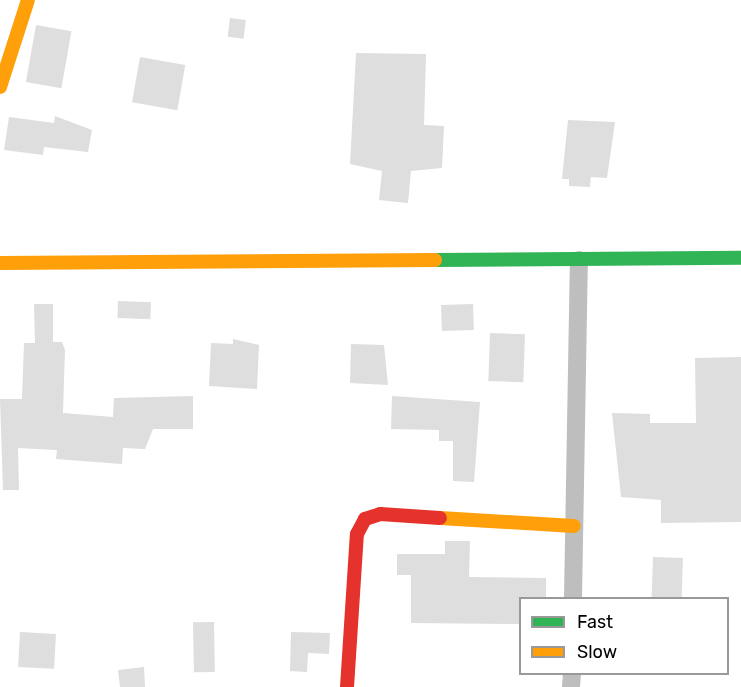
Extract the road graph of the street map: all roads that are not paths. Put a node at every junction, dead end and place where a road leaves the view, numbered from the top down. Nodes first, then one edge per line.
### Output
1 (28, 0) edge
2 (0, 87) edge
3 (741, 258) edge
4 (579, 260) junction
5 (0, 263) edge
6 (574, 526) junction
7 (573, 597) edge
8 (347, 687) edge

1 - 2 street
3 - 4 street
4 - 5 street
4 - 6 street
6 - 7 street
6 - 8 street

